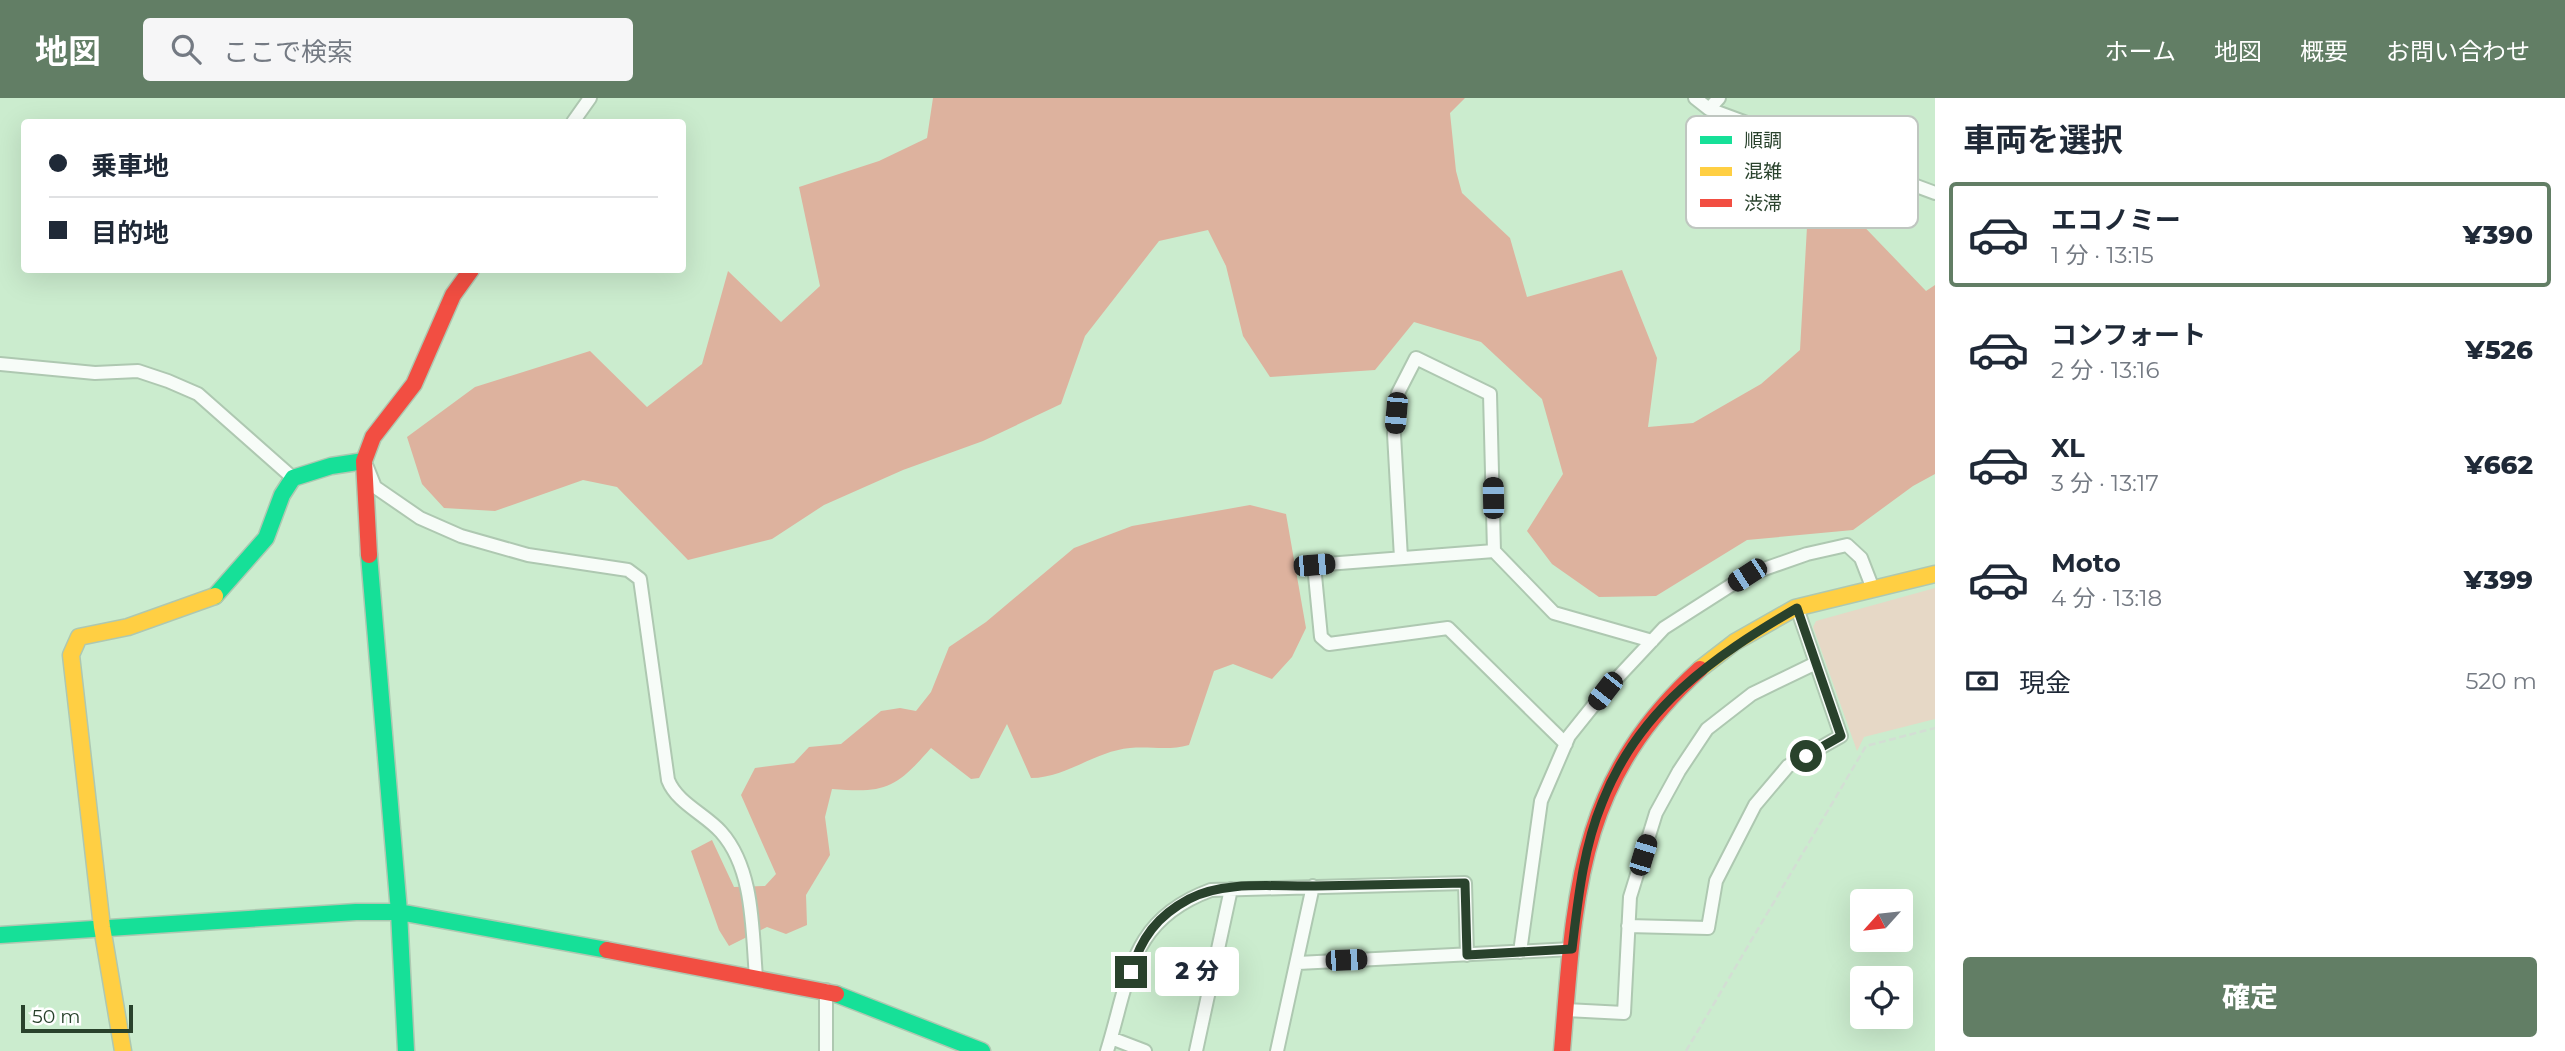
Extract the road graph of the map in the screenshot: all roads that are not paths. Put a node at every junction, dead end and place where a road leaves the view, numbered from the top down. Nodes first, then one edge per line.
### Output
1 (590, 98) edge
2 (1695, 98) edge
3 (1718, 98) edge
4 (1709, 109) junction
5 (1728, 116) edge
6 (575, 119) edge
7 (1918, 187) edge
8 (1935, 193) edge
9 (469, 273) edge
10 (0, 364) edge
11 (365, 461) junction
12 (293, 478) junction
13 (1494, 551) junction
14 (1401, 558) junction
15 (1935, 574) edge
16 (1873, 589) junction
17 (1797, 608) junction
18 (1652, 640) junction
19 (1816, 663) junction
20 (1566, 744) junction
21 (1313, 886) junction
22 (1231, 889) junction
23 (399, 912) junction
24 (1628, 926) junction
25 (102, 927) junction
26 (0, 935) edge
27 (1572, 949) junction
28 (1520, 952) junction
29 (1467, 955) junction
30 (1298, 962) junction
31 (756, 977) junction
32 (826, 990) junction
33 (1566, 1010) junction
34 (1109, 1045) edge
35 (123, 1051) edge
36 (405, 1051) edge
37 (827, 1051) edge
38 (982, 1051) edge
39 (1145, 1051) edge
40 (1196, 1051) edge
41 (1277, 1051) edge
42 (1562, 1051) edge

1 - 6 street
2 - 4 street
3 - 4 street
4 - 5 street
7 - 8 street
9 - 11 street
10 - 12 street
11 - 12 street
11 - 23 street
11 - 31 street
12 - 25 street
13 - 14 street
13 - 14 street
13 - 18 street
14 - 20 street
15 - 16 street
16 - 17 street
16 - 18 street
17 - 19 street
17 - 27 street
18 - 20 street
19 - 24 street
19 - 24 street
20 - 28 street
21 - 22 street
21 - 29 street
21 - 30 street
22 - 34 street
22 - 40 street
23 - 25 street
23 - 31 street
23 - 36 street
24 - 33 street
25 - 26 street
25 - 35 street
27 - 28 street
27 - 33 street
28 - 29 street
29 - 30 street
30 - 41 street
31 - 32 street
32 - 37 street
32 - 38 street
33 - 42 street
34 - 39 street

